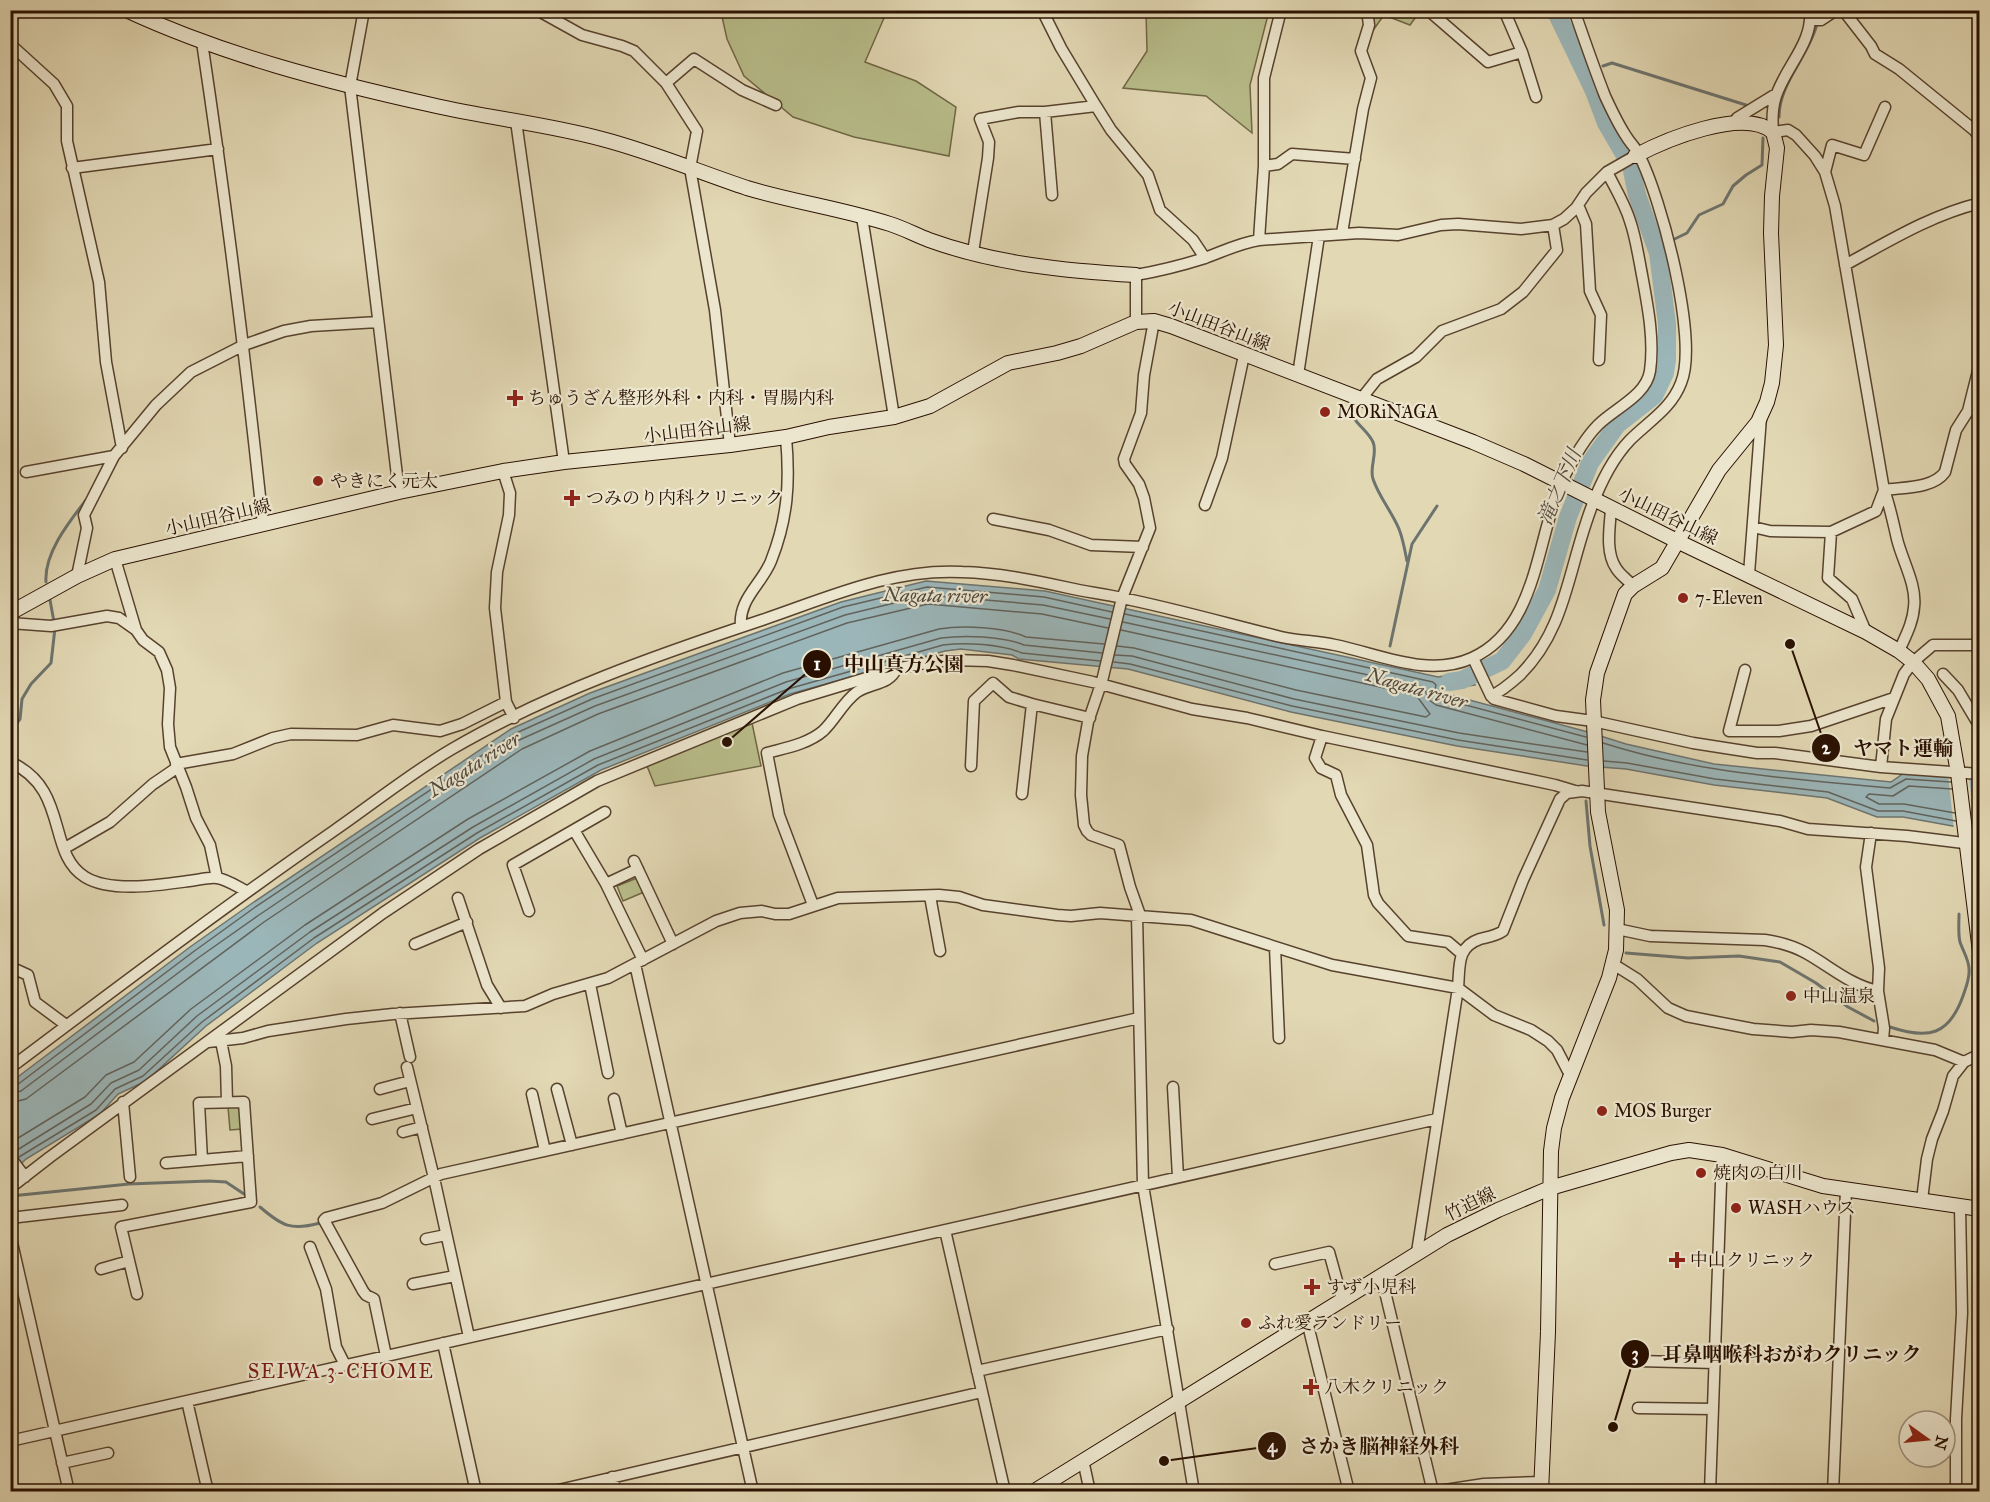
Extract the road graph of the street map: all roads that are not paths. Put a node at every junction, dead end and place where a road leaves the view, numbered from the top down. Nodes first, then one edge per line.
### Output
1 (126, 10) edge
2 (364, 10) edge
3 (537, 10) edge
4 (1042, 10) edge
5 (1281, 10) edge
6 (1367, 10) edge
7 (1428, 10) edge
8 (1504, 10) edge
9 (1574, 10) edge
10 (1836, 10) edge
11 (1843, 10) edge
12 (1814, 18) edge
13 (202, 42) junction
14 (10, 45) edge
15 (1522, 52) junction
16 (666, 84) junction
17 (350, 86) junction
18 (1776, 93) junction
19 (1536, 98) dead end
20 (776, 105) dead end
21 (1096, 106) junction
22 (1885, 107) dead end
23 (1045, 112) junction
24 (516, 121) junction
25 (1736, 123) junction
26 (1773, 132) junction
27 (1980, 137) edge
28 (218, 149) junction
29 (1637, 155) junction
30 (1355, 159) junction
31 (1264, 166) junction
32 (72, 168) junction
33 (690, 168) junction
34 (1610, 170) junction
35 (1825, 172) junction
36 (1052, 195) dead end
37 (1980, 202) edge
38 (1578, 206) junction
39 (862, 217) junction
40 (1553, 225) junction
41 (1342, 233) junction
42 (1320, 236) junction
43 (1259, 240) junction
44 (974, 252) junction
45 (1205, 258) junction
46 (1845, 265) junction
47 (1136, 275) junction
48 (1154, 321) junction
49 (378, 322) junction
50 (1136, 322) junction
51 (244, 345) junction
52 (1244, 355) junction
53 (1599, 360) dead end
54 (1980, 363) edge
55 (1298, 375) junction
56 (1361, 399) junction
57 (894, 417) junction
58 (1761, 417) junction
59 (786, 437) junction
60 (730, 445) junction
61 (118, 452) junction
62 (564, 462) junction
63 (503, 471) junction
64 (26, 472) dead end
65 (1563, 484) junction
66 (1884, 490) junction
67 (399, 492) junction
68 (1592, 499) junction
69 (1205, 505) dead end
70 (1611, 509) junction
71 (993, 519) dead end
72 (263, 524) junction
73 (1753, 527) junction
74 (1831, 532) junction
75 (1677, 541) junction
76 (1143, 548) junction
77 (115, 559) junction
78 (1749, 574) junction
79 (77, 576) junction
80 (1633, 586) junction
81 (1122, 598) junction
82 (10, 613) edge
83 (10, 623) edge
84 (741, 627) junction
85 (136, 630) junction
86 (1866, 632) junction
87 (1980, 645) edge
88 (1899, 651) junction
89 (1473, 658) junction
90 (1912, 662) junction
91 (896, 669) junction
92 (1745, 670) dead end
93 (1943, 674) dead end
94 (1102, 682) junction
95 (1491, 696) junction
96 (1894, 698) junction
97 (506, 702) junction
98 (1032, 704) junction
99 (1968, 707) junction
100 (1948, 716) junction
101 (514, 718) junction
102 (1090, 718) junction
103 (1593, 721) junction
104 (1980, 728) edge
105 (1322, 736) junction
106 (10, 762) edge
107 (177, 765) junction
108 (970, 766) dead end
109 (1881, 767) junction
110 (1958, 773) junction
111 (1980, 774) edge
112 (1575, 791) junction
113 (1597, 792) junction
114 (1022, 794) dead end
115 (605, 812) dead end
116 (574, 830) junction
117 (1871, 833) junction
118 (1973, 845) edge
119 (65, 848) junction
120 (217, 878) junction
121 (606, 884) junction
122 (246, 891) junction
123 (930, 896) junction
124 (458, 898) dead end
125 (813, 905) junction
126 (529, 911) dead end
127 (1138, 915) junction
128 (467, 922) junction
129 (1617, 929) junction
130 (415, 944) dead end
131 (673, 944) junction
132 (1275, 947) junction
133 (940, 951) dead end
134 (1980, 952) edge
135 (1462, 954) junction
136 (639, 962) junction
137 (1613, 964) junction
138 (10, 970) edge
139 (590, 984) junction
140 (1458, 988) junction
141 (1878, 991) junction
142 (501, 1008) junction
143 (400, 1013) junction
144 (1139, 1018) junction
145 (66, 1025) junction
146 (1279, 1038) dead end
147 (1883, 1040) junction
148 (221, 1041) junction
149 (207, 1042) junction
150 (1973, 1059) edge
151 (10, 1068) edge
152 (609, 1073) dead end
153 (1570, 1075) junction
154 (410, 1082) junction
155 (1173, 1087) dead end
156 (380, 1089) dead end
157 (557, 1089) dead end
158 (532, 1094) dead end
159 (614, 1099) dead end
160 (123, 1102) junction
161 (227, 1102) junction
162 (417, 1108) junction
163 (372, 1119) dead end
164 (1437, 1119) junction
165 (672, 1123) junction
166 (422, 1128) junction
167 (403, 1132) dead end
168 (622, 1134) junction
169 (572, 1145) junction
170 (545, 1151) junction
171 (1722, 1155) junction
172 (248, 1156) junction
173 (10, 1157) edge
174 (202, 1160) junction
175 (166, 1163) dead end
176 (1178, 1177) junction
177 (25, 1178) junction
178 (130, 1178) dead end
179 (434, 1178) junction
180 (1143, 1185) junction
181 (10, 1188) edge
182 (1550, 1188) junction
183 (1846, 1190) junction
184 (1922, 1200) junction
185 (122, 1205) dead end
186 (1960, 1206) junction
187 (1980, 1209) edge
188 (10, 1218) edge
189 (945, 1230) junction
190 (10, 1234) edge
191 (446, 1235) junction
192 (426, 1239) dead end
193 (310, 1247) dead end
194 (1417, 1252) junction
195 (129, 1261) junction
196 (1275, 1264) dead end
197 (101, 1269) dead end
198 (1381, 1275) junction
199 (455, 1276) junction
200 (413, 1284) dead end
201 (707, 1284) junction
202 (137, 1294) dead end
203 (1342, 1299) junction
204 (1307, 1321) junction
205 (1168, 1329) junction
206 (469, 1337) junction
207 (443, 1343) junction
208 (386, 1356) junction
209 (1639, 1361) dead end
210 (1715, 1363) junction
211 (345, 1365) junction
212 (977, 1371) junction
213 (982, 1392) junction
214 (1179, 1400) junction
215 (187, 1401) junction
216 (1638, 1408) dead end
217 (1713, 1409) junction
218 (55, 1431) junction
219 (10, 1441) edge
220 (743, 1446) junction
221 (108, 1453) dead end
222 (1083, 1460) junction
223 (62, 1463) junction
224 (612, 1477) junction
225 (1541, 1487) edge
226 (69, 1491) edge
227 (208, 1491) edge
228 (476, 1491) edge
229 (550, 1491) edge
230 (615, 1491) edge
231 (753, 1491) edge
232 (1005, 1491) edge
233 (1033, 1491) edge
234 (1090, 1491) edge
235 (1194, 1491) edge
236 (1349, 1491) edge
237 (1432, 1491) edge
238 (1710, 1491) edge
239 (1833, 1491) edge
240 (1956, 1491) edge

1 - 13 street
2 - 17 street
3 - 16 street
4 - 21 street
5 - 31 street
6 - 30 street
7 - 15 street
8 - 15 street
9 - 29 street
10 - 12 street
11 - 27 street
12 - 18 street
13 - 17 street
13 - 28 street
14 - 32 street
15 - 19 street
16 - 20 street
16 - 33 street
17 - 24 street
17 - 49 street
18 - 25 street
18 - 26 street
21 - 23 street
21 - 45 street
22 - 35 street
23 - 36 street
23 - 44 street
24 - 33 street
24 - 62 street
25 - 26 street
25 - 29 street
26 - 35 street
26 - 58 street
28 - 32 street
28 - 51 street
29 - 34 street
29 - 68 street
30 - 31 street
30 - 41 street
31 - 43 street
32 - 61 street
33 - 39 street
33 - 60 street
34 - 38 street
34 - 65 street
35 - 46 street
37 - 46 street
38 - 40 street
38 - 53 street
39 - 44 street
39 - 57 street
40 - 41 street
40 - 56 street
41 - 42 street
42 - 43 street
42 - 55 street
43 - 45 street
44 - 47 street
45 - 47 street
46 - 66 street
47 - 50 street
48 - 50 street, 小山田谷山線
48 - 52 street, 小山田谷山線
48 - 76 street
49 - 51 street
49 - 67 street
50 - 57 street, 小山田谷山線
51 - 61 street
51 - 72 street
52 - 55 street, 小山田谷山線
52 - 69 street
54 - 66 street
55 - 56 street, 小山田谷山線
56 - 65 street, 小山田谷山線
57 - 59 street, 小山田谷山線
58 - 73 street
58 - 75 street
59 - 60 street, 小山田谷山線
59 - 84 street
60 - 62 street, 小山田谷山線
61 - 64 street
61 - 79 street
62 - 63 street, 小山田谷山線
63 - 67 street, 小山田谷山線
63 - 97 street
65 - 68 street, 小山田谷山線
65 - 89 street
66 - 74 street
66 - 88 street
67 - 72 street, 小山田谷山線
68 - 70 street, 小山田谷山線
68 - 95 street
70 - 75 street, 小山田谷山線
70 - 80 street
71 - 76 street
72 - 77 street, 小山田谷山線
73 - 74 street
73 - 78 street
74 - 86 street
75 - 78 street, 小山田谷山線
75 - 80 street
76 - 81 street
77 - 79 street, 小山田谷山線
77 - 85 street
78 - 86 street, 小山田谷山線
79 - 82 street, 小山田谷山線
80 - 103 street
81 - 84 street
81 - 89 street
81 - 94 street
83 - 85 street
84 - 101 street
85 - 107 street
86 - 88 street, 小山田谷山線
87 - 90 street
88 - 90 street, 小山田谷山線
89 - 95 street
90 - 96 street
90 - 100 street, 小山田谷山線
91 - 94 street
91 - 125 street
91 - 149 street
92 - 96 street
93 - 99 street
94 - 102 street
94 - 105 street
95 - 103 street
96 - 109 street
97 - 101 street
97 - 107 street
98 - 102 street
98 - 108 street
98 - 114 street
99 - 100 street
99 - 104 street
100 - 110 street, 小山田谷山線
101 - 122 street
102 - 127 street
103 - 109 street
103 - 113 street
105 - 112 street
105 - 135 street
106 - 119 street
107 - 119 street
107 - 120 street
109 - 110 street
110 - 111 street
110 - 118 street, 小山田谷山線
112 - 113 street
112 - 135 street
113 - 117 street
113 - 129 street
115 - 116 street
116 - 121 street
116 - 126 street
117 - 118 street
117 - 141 street
118 - 134 street, 小山田谷山線
119 - 120 street
120 - 122 street
121 - 131 street
121 - 136 street
122 - 145 street
123 - 125 street
123 - 127 street
123 - 133 street
124 - 128 street
125 - 131 street
127 - 132 street
127 - 144 street
128 - 130 street
128 - 142 street
129 - 137 street
129 - 141 street
131 - 136 street
132 - 140 street
132 - 146 street
135 - 140 street
136 - 139 street
136 - 165 street
137 - 147 street
137 - 153 street
138 - 145 street
139 - 142 street
139 - 152 street
140 - 153 street
140 - 164 street
141 - 147 street
142 - 143 street
143 - 148 street
143 - 154 street
144 - 165 street
144 - 180 street
145 - 151 street
147 - 150 street
148 - 149 street
148 - 161 street
149 - 160 street
150 - 184 street
153 - 182 street
154 - 156 street
154 - 162 street
155 - 176 street
157 - 169 street
158 - 170 street
159 - 168 street
160 - 177 street
160 - 178 street
161 - 172 street
161 - 174 street
162 - 163 street
162 - 166 street
164 - 176 street
164 - 194 street
165 - 168 street
165 - 201 street
166 - 167 street
166 - 179 street
168 - 169 street
169 - 170 street
170 - 179 street
171 - 182 street, 竹迫線
171 - 183 street, 竹迫線
171 - 210 street
172 - 174 street
172 - 195 street
173 - 177 street
174 - 175 street
176 - 180 street
177 - 181 street
179 - 191 street
179 - 208 street
180 - 189 street
180 - 205 street
182 - 194 street, 竹迫線
182 - 225 street
183 - 184 street, 竹迫線
183 - 239 street
184 - 186 street, 竹迫線
185 - 188 street
186 - 187 street, 竹迫線
186 - 240 street
189 - 201 street
189 - 212 street
190 - 218 street
191 - 192 street
191 - 199 street
193 - 211 street
194 - 198 street, 竹迫線
195 - 197 street
195 - 202 street
196 - 203 street
198 - 203 street, 竹迫線
198 - 237 street
199 - 200 street
199 - 206 street
201 - 206 street
201 - 220 street
203 - 204 street, 竹迫線
204 - 214 street, 竹迫線
204 - 236 street
205 - 212 street
205 - 214 street
206 - 207 street
207 - 208 street
207 - 228 street
208 - 211 street
209 - 210 street
210 - 217 street
211 - 215 street
212 - 213 street
213 - 220 street
213 - 232 street
214 - 222 street, 竹迫線
214 - 235 street
215 - 218 street
215 - 227 street
216 - 217 street
217 - 238 street
218 - 219 street
218 - 223 street
220 - 224 street
220 - 231 street
221 - 223 street
222 - 233 street, 竹迫線
222 - 234 street
223 - 226 street
224 - 229 street
224 - 230 street
225 - 237 street

